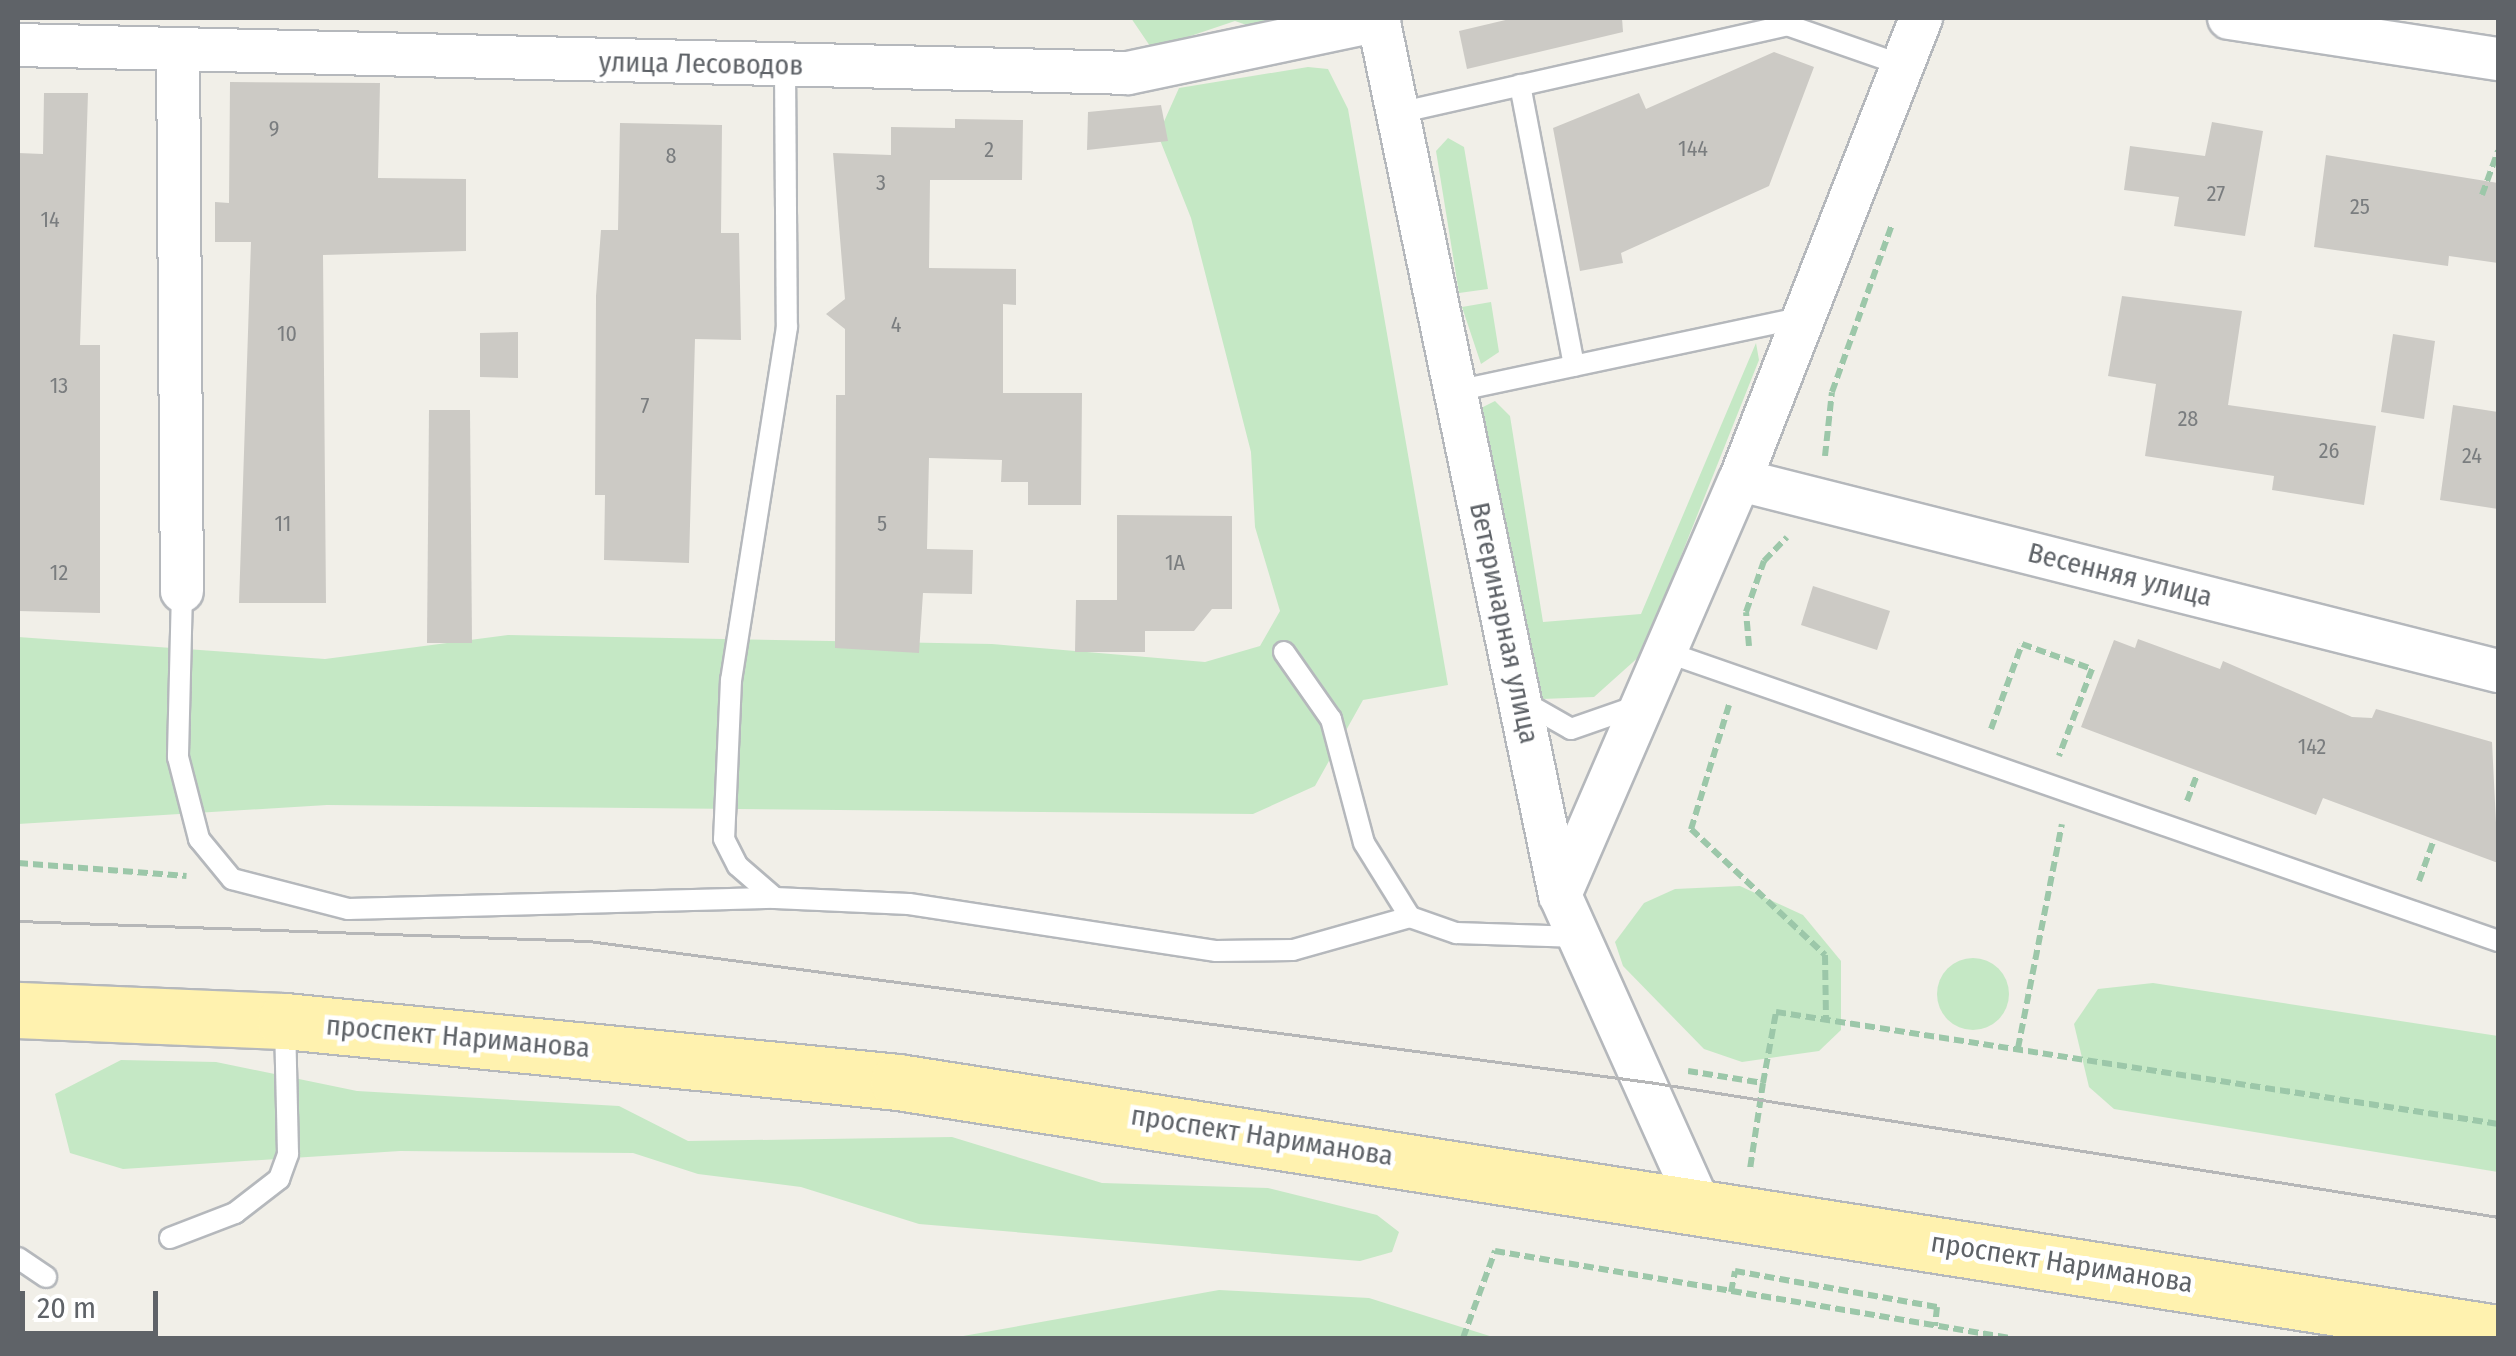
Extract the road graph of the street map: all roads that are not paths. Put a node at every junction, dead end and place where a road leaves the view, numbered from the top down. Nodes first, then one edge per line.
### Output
1 (1379, 18) edge
2 (1921, 18) edge
3 (2229, 18) edge
4 (18, 44) edge
5 (178, 50) junction
6 (2498, 59) edge
7 (1902, 65) junction
8 (785, 66) junction
9 (1520, 85) junction
10 (1398, 112) junction
11 (1804, 317) junction
12 (1574, 366) junction
13 (1456, 392) junction
14 (1740, 480) junction
15 (182, 591) joint
16 (1284, 652) dead end
17 (1666, 652) junction
18 (2498, 670) edge
19 (1518, 692) junction
20 (1644, 703) junction
21 (1560, 895) junction
22 (775, 898) junction
23 (1410, 917) junction
24 (1580, 937) junction
25 (2498, 941) edge
26 (18, 1010) edge
27 (285, 1021) junction
28 (1700, 1206) junction
29 (170, 1238) dead end
30 (18, 1258) edge
31 (46, 1277) dead end
32 (2498, 1332) edge

1 - 8 street, улица Лесоводов
1 - 10 street, Ветеринарная улица
2 - 7 street
3 - 6 street
4 - 5 street, улица Лесоводов
5 - 8 street, улица Лесоводов
5 - 15 street
7 - 9 lane
7 - 11 street
8 - 22 lane
9 - 10 lane
9 - 12 lane
10 - 13 street, Ветеринарная улица
11 - 12 lane
11 - 14 street
12 - 13 lane
13 - 19 street, Ветеринарная улица
14 - 17 street
14 - 18 street, Весенняя улица
15 - 22 lane
16 - 23 lane
17 - 20 street
17 - 25 lane
19 - 20 lane
19 - 21 street, Ветеринарная улица
20 - 21 street
21 - 24 street, Ветеринарная улица
22 - 23 lane
23 - 24 lane
24 - 28 street, Ветеринарная улица
26 - 27 main road, проспект Нариманова
27 - 28 main road, проспект Нариманова
27 - 29 lane
28 - 32 main road, проспект Нариманова
30 - 31 lane

